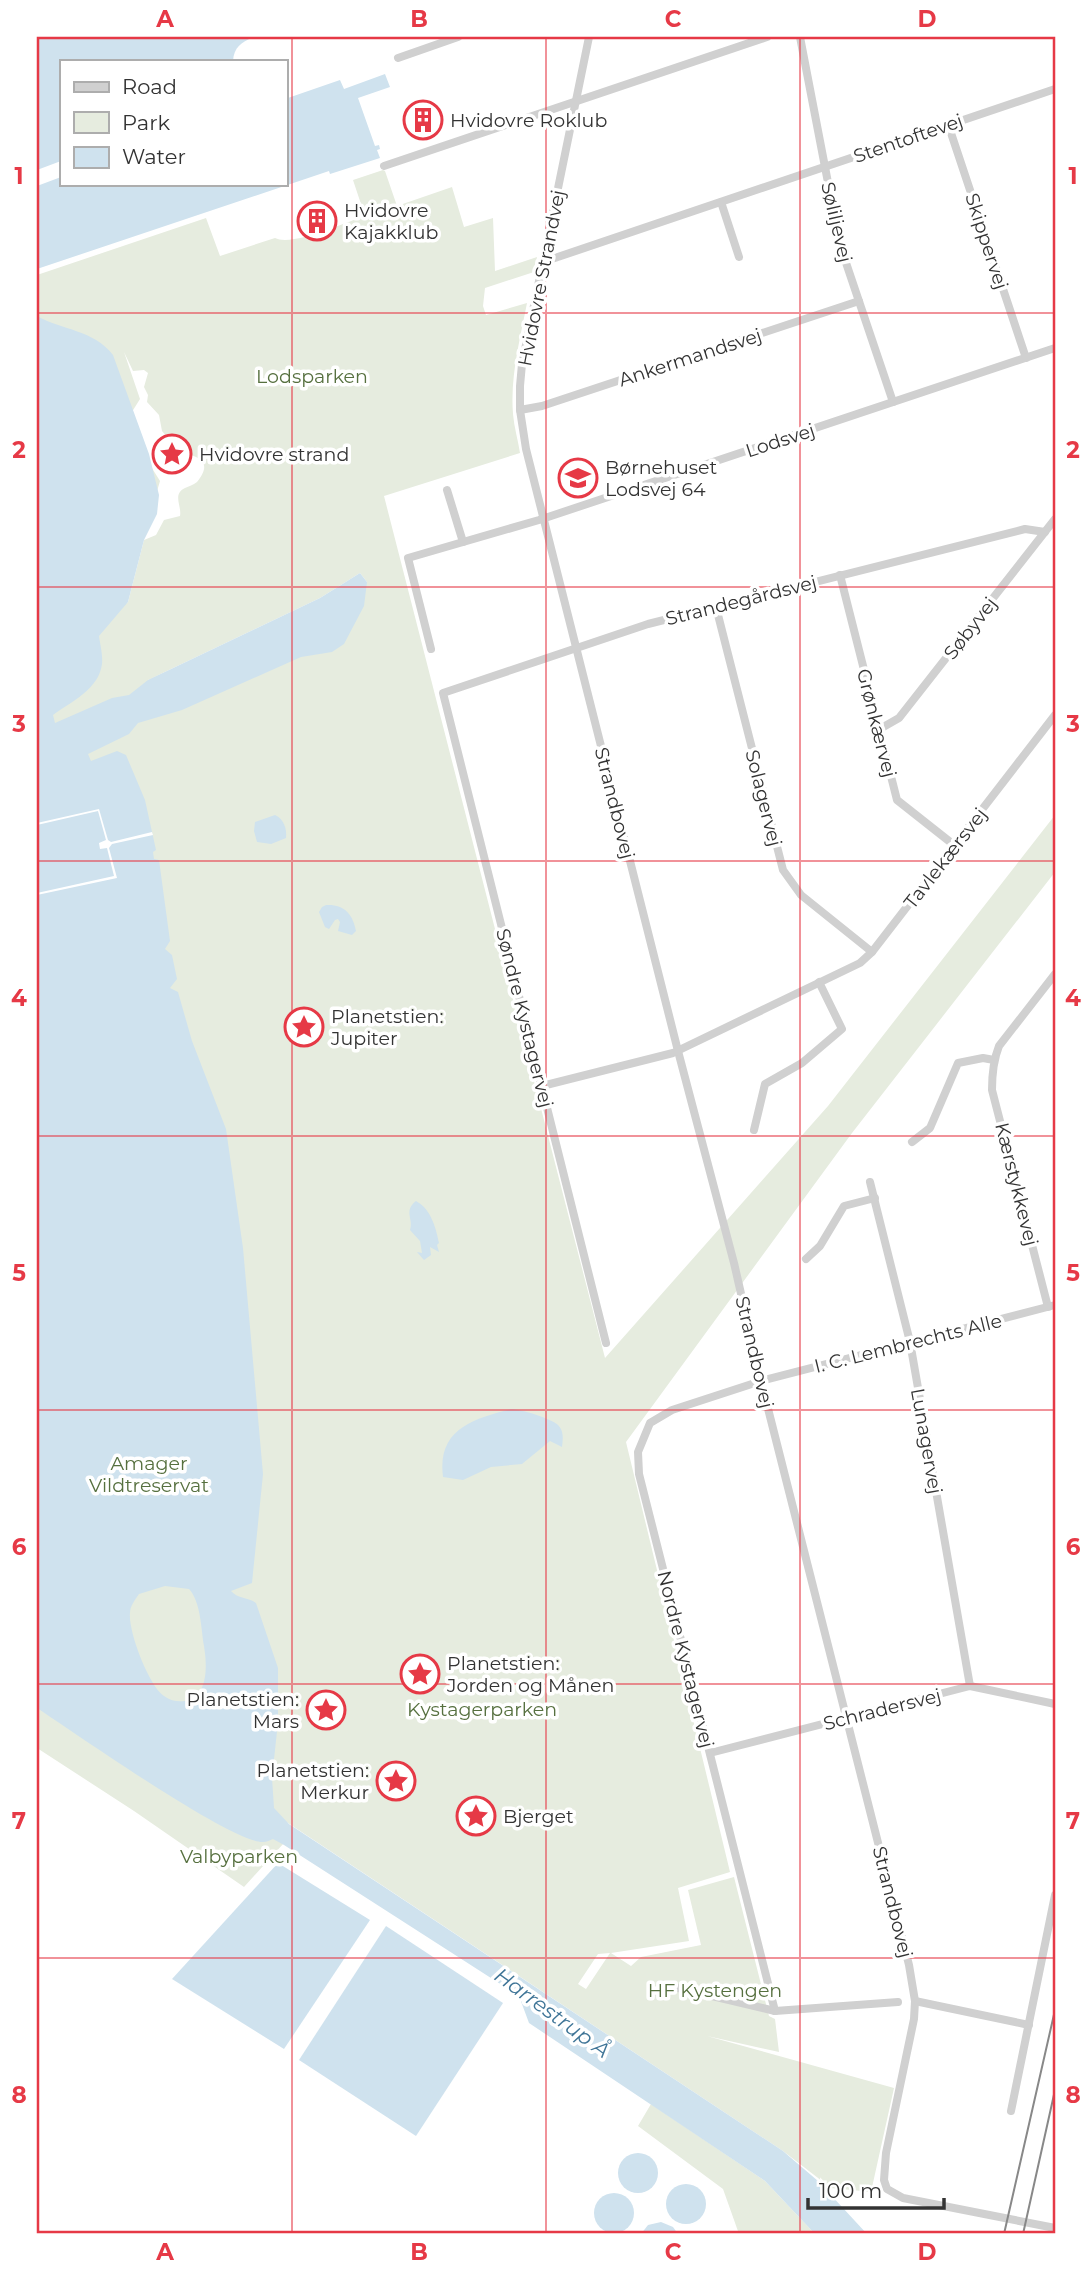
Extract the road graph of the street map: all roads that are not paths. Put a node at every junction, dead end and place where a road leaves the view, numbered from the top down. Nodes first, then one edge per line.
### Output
1 (458, 37) edge
2 (589, 37) edge
3 (767, 37) edge
4 (800, 37) edge
5 (398, 58) dead end
6 (1055, 89) edge
7 (576, 101) junction
8 (948, 124) junction
9 (384, 166) dead end
10 (825, 167) junction
11 (721, 202) junction
12 (739, 257) dead end
13 (543, 262) junction
14 (859, 301) junction
15 (1055, 348) edge
16 (1026, 358) junction
17 (893, 402) junction
18 (520, 410) junction
19 (447, 490) dead end
20 (544, 519) junction
21 (1055, 519) edge
22 (1045, 532) junction
23 (463, 542) junction
24 (840, 575) junction
25 (716, 607) junction
26 (576, 648) junction
27 (431, 649) dead end
28 (443, 693) joint
29 (1055, 715) edge
30 (878, 730) junction
31 (954, 845) junction
32 (872, 953) junction
33 (1055, 974) edge
34 (819, 982) junction
35 (678, 1051) junction
36 (994, 1060) junction
37 (542, 1086) junction
38 (754, 1130) dead end
39 (912, 1142) dead end
40 (870, 1182) dead end
41 (875, 1198) junction
42 (806, 1259) dead end
43 (1052, 1306) edge
44 (910, 1342) junction
45 (606, 1343) dead end
46 (761, 1381) junction
47 (970, 1686) junction
48 (1055, 1703) edge
49 (847, 1718) junction
50 (710, 1753) junction
51 (1055, 1895) edge
52 (674, 1987) dead end
53 (915, 2001) junction
54 (898, 2002) dead end
55 (775, 2011) junction
56 (1029, 2025) junction
57 (1011, 2111) dead end
58 (1055, 2228) edge

1 - 5 street
2 - 7 street, Hvidovre Strandvej
3 - 7 street
4 - 10 street, Søliljevej
6 - 8 street, Stentoftevej
7 - 9 street
7 - 13 street, Hvidovre Strandvej
8 - 10 street, Stentoftevej
8 - 16 street, Skippervej
10 - 11 street, Stentoftevej
10 - 14 street, Søliljevej
11 - 12 street
11 - 13 street, Stentoftevej
13 - 18 street, Hvidovre Strandvej
14 - 17 street, Søliljevej
14 - 18 street, Ankermandsvej
15 - 16 street, Lodsvej
16 - 17 street, Lodsvej
17 - 20 street, Lodsvej
18 - 20 street, Hvidovre Strandvej
19 - 23 street
20 - 23 street, Lodsvej
20 - 26 street, Strandbovej
21 - 22 street, Søbyvej
22 - 24 street, Strandegårdsvej
22 - 30 street, Søbyvej
23 - 27 street, Lodsvej
24 - 25 street, Strandegårdsvej
24 - 30 street, Grønkærvej
25 - 26 street, Strandegårdsvej
25 - 32 street, Solagervej
26 - 28 street, Strandegårdsvej
26 - 35 street, Strandbovej
28 - 37 street, Søndre Kystagervej
29 - 31 street, Tavlekærsvej
30 - 31 street, Grønkærvej
31 - 32 street, Tavlekærsvej
32 - 34 street, Tavlekærsvej
33 - 36 street, Kærstykkevej
34 - 35 street, Tavlekærsvej
34 - 38 street
35 - 37 street, Tavlekærsvej
35 - 46 street, Strandbovej
36 - 39 street
36 - 43 street, Kærstykkevej
37 - 45 street, Søndre Kystagervej
40 - 41 street, Lunagervej
41 - 42 street
41 - 44 street, Lunagervej
43 - 44 street, I. C. Lembrechts Alle
44 - 46 street, I. C. Lembrechts Alle
44 - 47 street, Lunagervej
46 - 49 street, Strandbovej
46 - 50 street, Nordre Kystagervej
47 - 48 street, Schradersvej
47 - 49 street, Schradersvej
49 - 50 street, Schradersvej
49 - 53 street, Strandbovej
50 - 55 street, Nordre Kystagervej
51 - 56 street
52 - 55 street
53 - 56 street
53 - 58 street, Strandbovej
54 - 55 street
56 - 57 street

